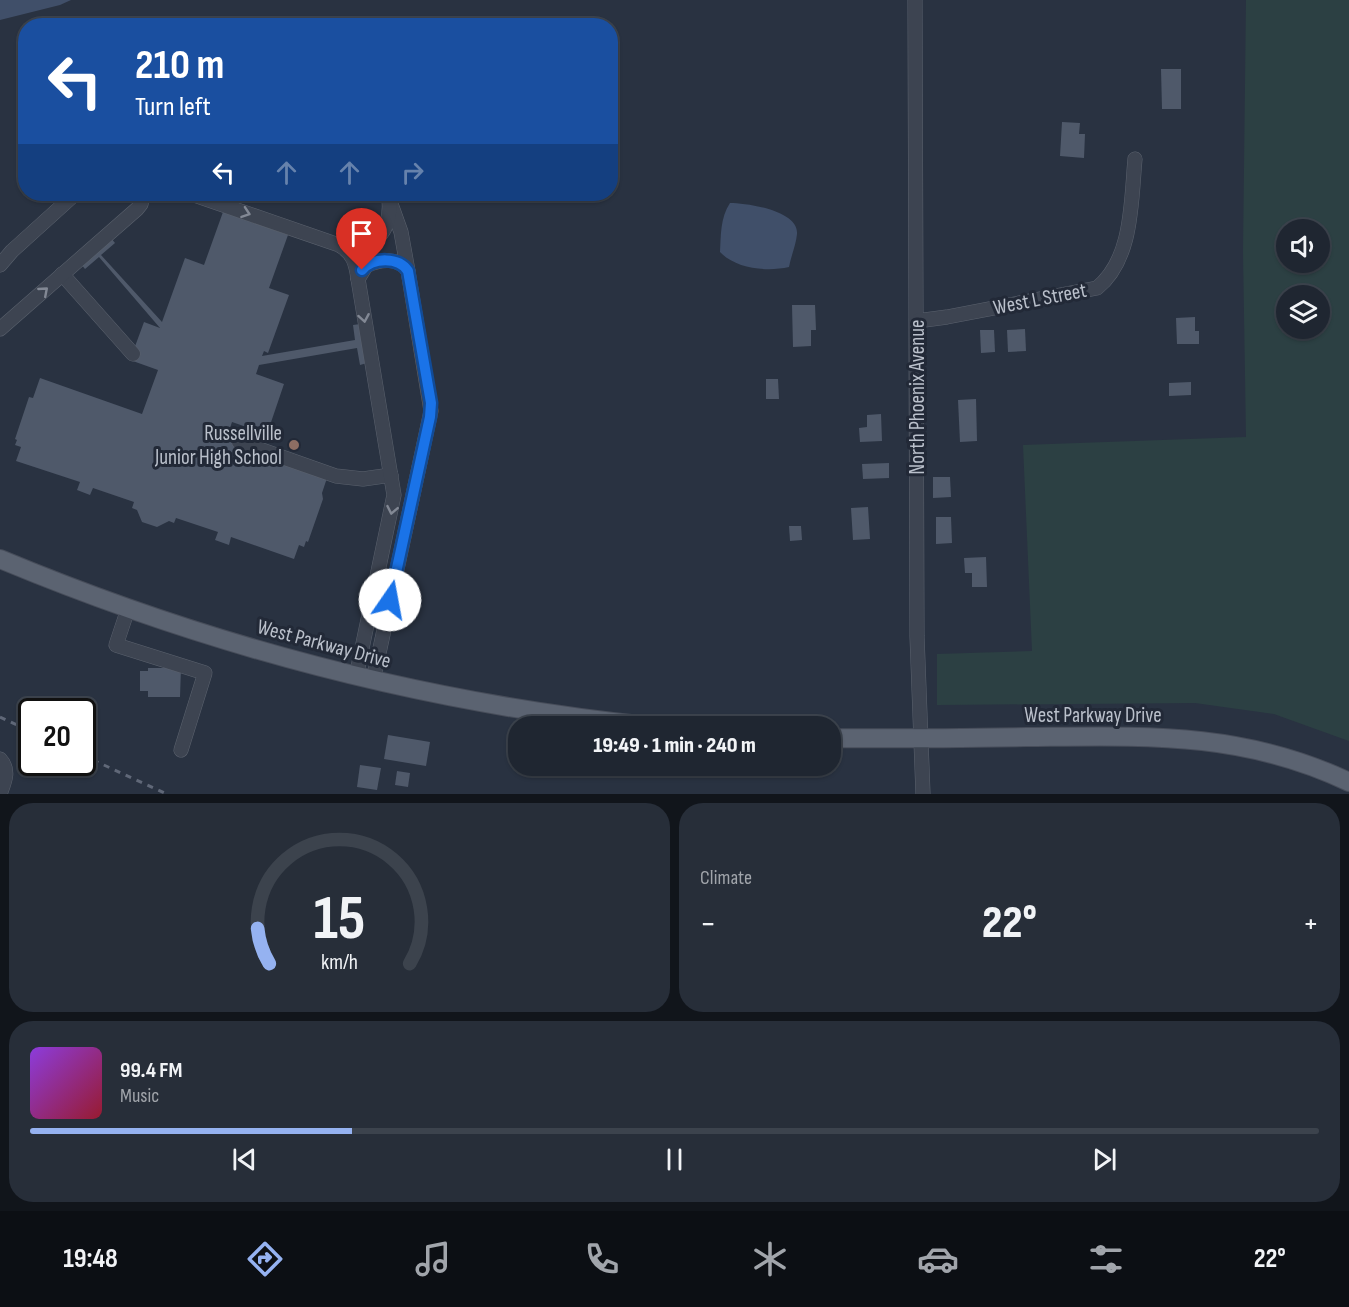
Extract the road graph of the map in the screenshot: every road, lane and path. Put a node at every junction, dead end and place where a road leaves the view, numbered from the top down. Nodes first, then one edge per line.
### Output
1 (915, 0) edge
2 (1136, 159) dead end
3 (67, 201) edge
4 (140, 201) edge
5 (211, 201) edge
6 (388, 201) edge
7 (389, 201) edge
8 (339, 245) junction
9 (0, 265) edge
10 (408, 271) junction
11 (62, 274) junction
12 (358, 279) junction
13 (917, 321) junction
14 (0, 329) edge
15 (133, 354) dead end
16 (239, 442) dead end
17 (391, 475) junction
18 (0, 560) edge
19 (128, 609) junction
20 (364, 679) junction
21 (571, 716) edge
22 (841, 738) edge
23 (920, 739) junction
24 (181, 750) dead end
25 (0, 759) edge
26 (1349, 782) edge
27 (0, 794) edge
28 (923, 794) edge

1 - 13 street, North Phoenix Avenue
2 - 13 street, West L Street
3 - 9 street
4 - 11 street
5 -> 8 street
6 - 8 street
7 - 10 street
8 - 12 street
10 - 12 street
10 - 20 street
14 -> 11 street
11 - 15 street
12 -> 17 street
13 - 23 street, North Phoenix Avenue
16 - 17 street
17 -> 20 street
18 - 19 main road, West Parkway Drive
19 - 20 main road, West Parkway Drive
19 - 24 street
20 - 21 main road, West Parkway Drive
22 - 23 main road, West Parkway Drive
23 - 26 main road, West Parkway Drive
23 - 28 street, North Phoenix Avenue
25 - 27 street

